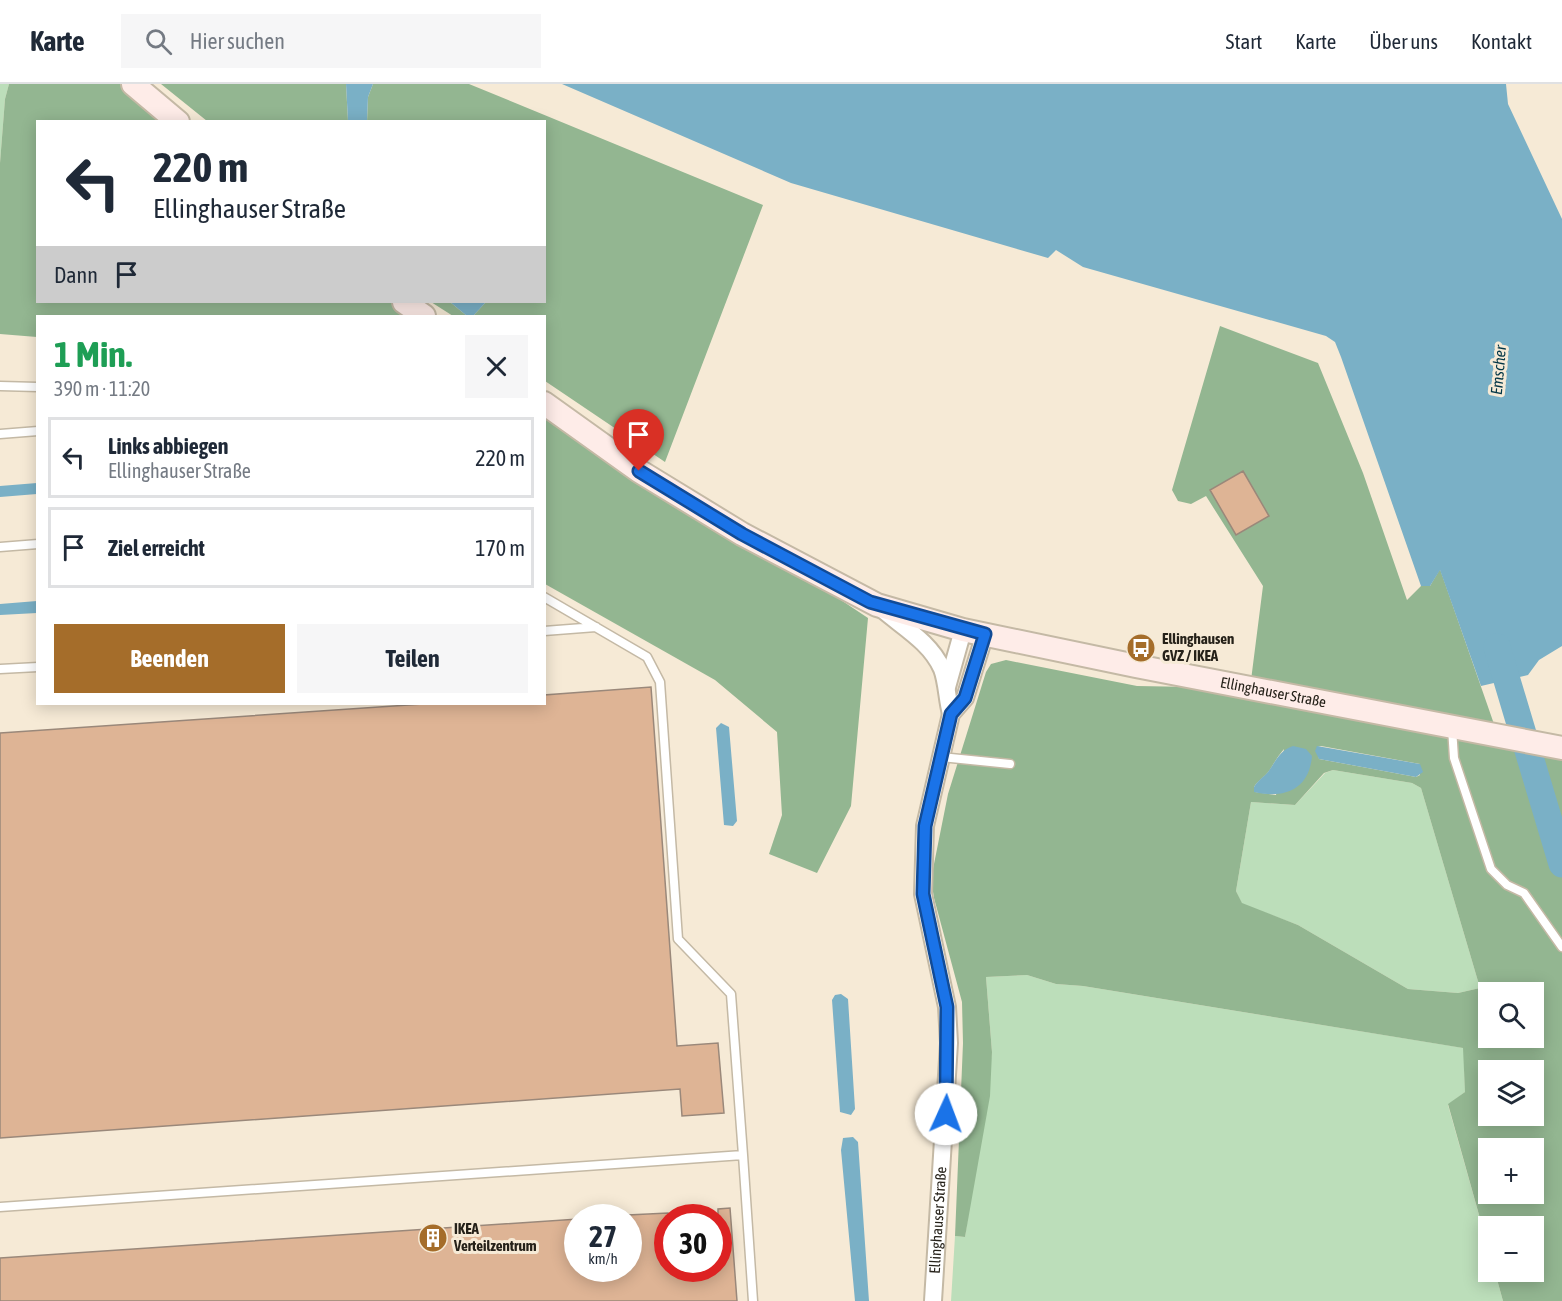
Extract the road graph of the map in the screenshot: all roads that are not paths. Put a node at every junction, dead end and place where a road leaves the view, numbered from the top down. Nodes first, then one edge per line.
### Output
1 (134, 84) edge
2 (176, 120) edge
3 (405, 303) edge
4 (423, 315) edge
5 (0, 386) edge
6 (36, 387) edge
7 (546, 404) edge
8 (36, 431) edge
9 (0, 434) edge
10 (36, 544) edge
11 (0, 547) edge
12 (546, 598) edge
13 (877, 605) junction
14 (596, 627) junction
15 (546, 631) edge
16 (974, 632) junction
17 (36, 667) edge
18 (0, 669) edge
19 (946, 690) junction
20 (951, 714) junction
21 (1460, 727) junction
22 (1562, 748) edge
23 (940, 757) junction
24 (1011, 764) dead end
25 (1562, 947) edge
26 (742, 1155) junction
27 (0, 1207) edge
28 (753, 1301) edge
29 (933, 1301) edge

1 - 2 main road
3 - 4 main road
5 - 6 lane
7 - 13 main road, Ellinghauser Straße
8 - 9 lane
10 - 11 lane
12 - 14 lane
13 - 16 main road, Ellinghauser Straße
13 - 19 street, Ellinghauser Straße
14 - 15 lane
14 - 26 lane
16 - 19 street, Ellinghauser Straße
16 - 20 street, Ellinghauser Straße
16 - 21 main road, Ellinghauser Straße
17 - 18 lane
19 - 20 street, Ellinghauser Straße
20 - 23 street, Ellinghauser Straße
21 - 22 main road, Ellinghauser Straße
21 - 25 lane
23 - 24 lane
23 - 29 street, Ellinghauser Straße
26 - 27 lane
26 - 28 lane

